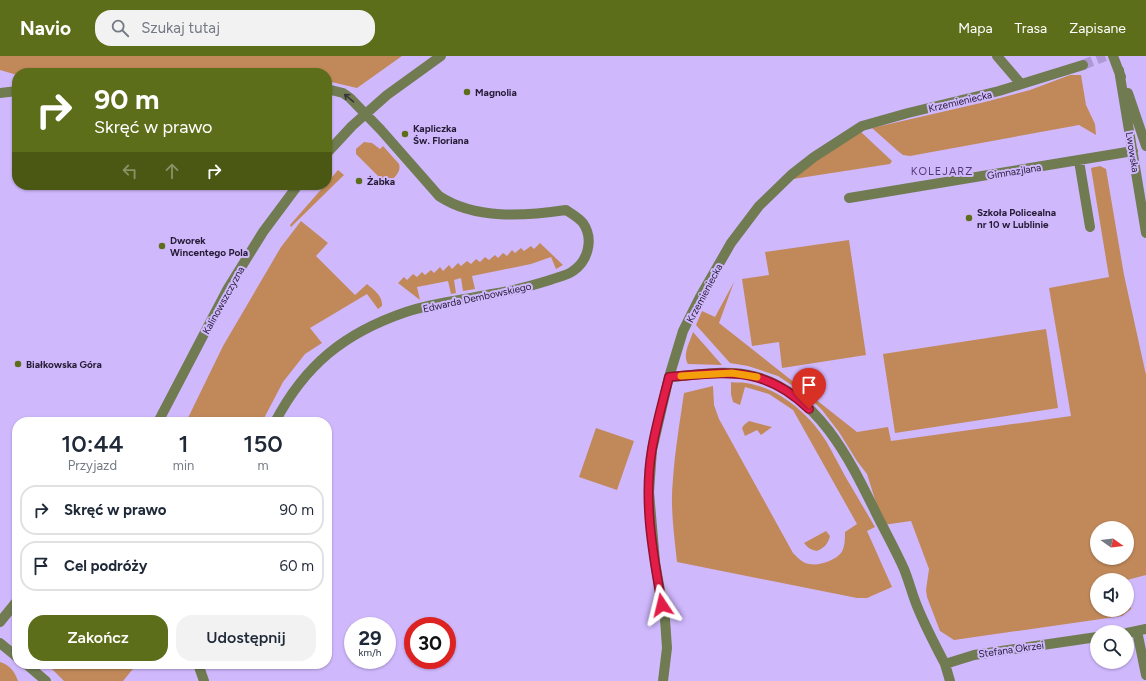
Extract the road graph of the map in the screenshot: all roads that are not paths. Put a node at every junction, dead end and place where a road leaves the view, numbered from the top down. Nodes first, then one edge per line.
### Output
1 (441, 56) edge
2 (998, 56) edge
3 (1114, 56) edge
4 (1083, 65) tunnel mouth
5 (1119, 70) junction
6 (1021, 84) junction
7 (332, 90) edge
8 (12, 92) edge
9 (0, 93) edge
10 (366, 114) junction
11 (1146, 146) edge
12 (332, 147) edge
13 (1133, 151) junction
14 (1079, 160) junction
15 (294, 190) edge
16 (848, 198) dead end
17 (1090, 227) dead end
18 (1146, 233) edge
19 (669, 377) junction
20 (161, 417) edge
21 (278, 417) edge
22 (12, 607) edge
23 (0, 622) edge
24 (1142, 630) edge
25 (1090, 638) edge
26 (0, 643) edge
27 (12, 653) edge
28 (945, 664) junction
29 (32, 669) edge
30 (200, 669) edge
31 (1146, 674) edge
32 (46, 681) edge
33 (204, 681) edge
34 (663, 681) edge
35 (950, 681) edge

1 - 10 street
2 - 6 street
3 - 5 street, Lwowska
4 - 6 street, Krzemieniecka
5 - 11 street, Lwowska
5 - 13 street, Lwowska
6 - 19 street, Krzemieniecka
10 -> 7 street, Edwarda Dembowskiego
8 - 9 street
10 - 12 street
10 - 21 street, Edwarda Dembowskiego
13 - 14 street, Gimnazjlana
13 - 18 street, Lwowska
14 - 16 street, Gimnazjlana
14 - 17 street
15 - 20 street, Kalinowszczyzna
19 - 28 street
19 - 34 street, Krzemieniecka
22 - 23 street
24 - 31 street
25 - 28 street, Stefana Okrzei
26 - 27 street
28 - 35 street
29 - 32 street
30 - 33 street

